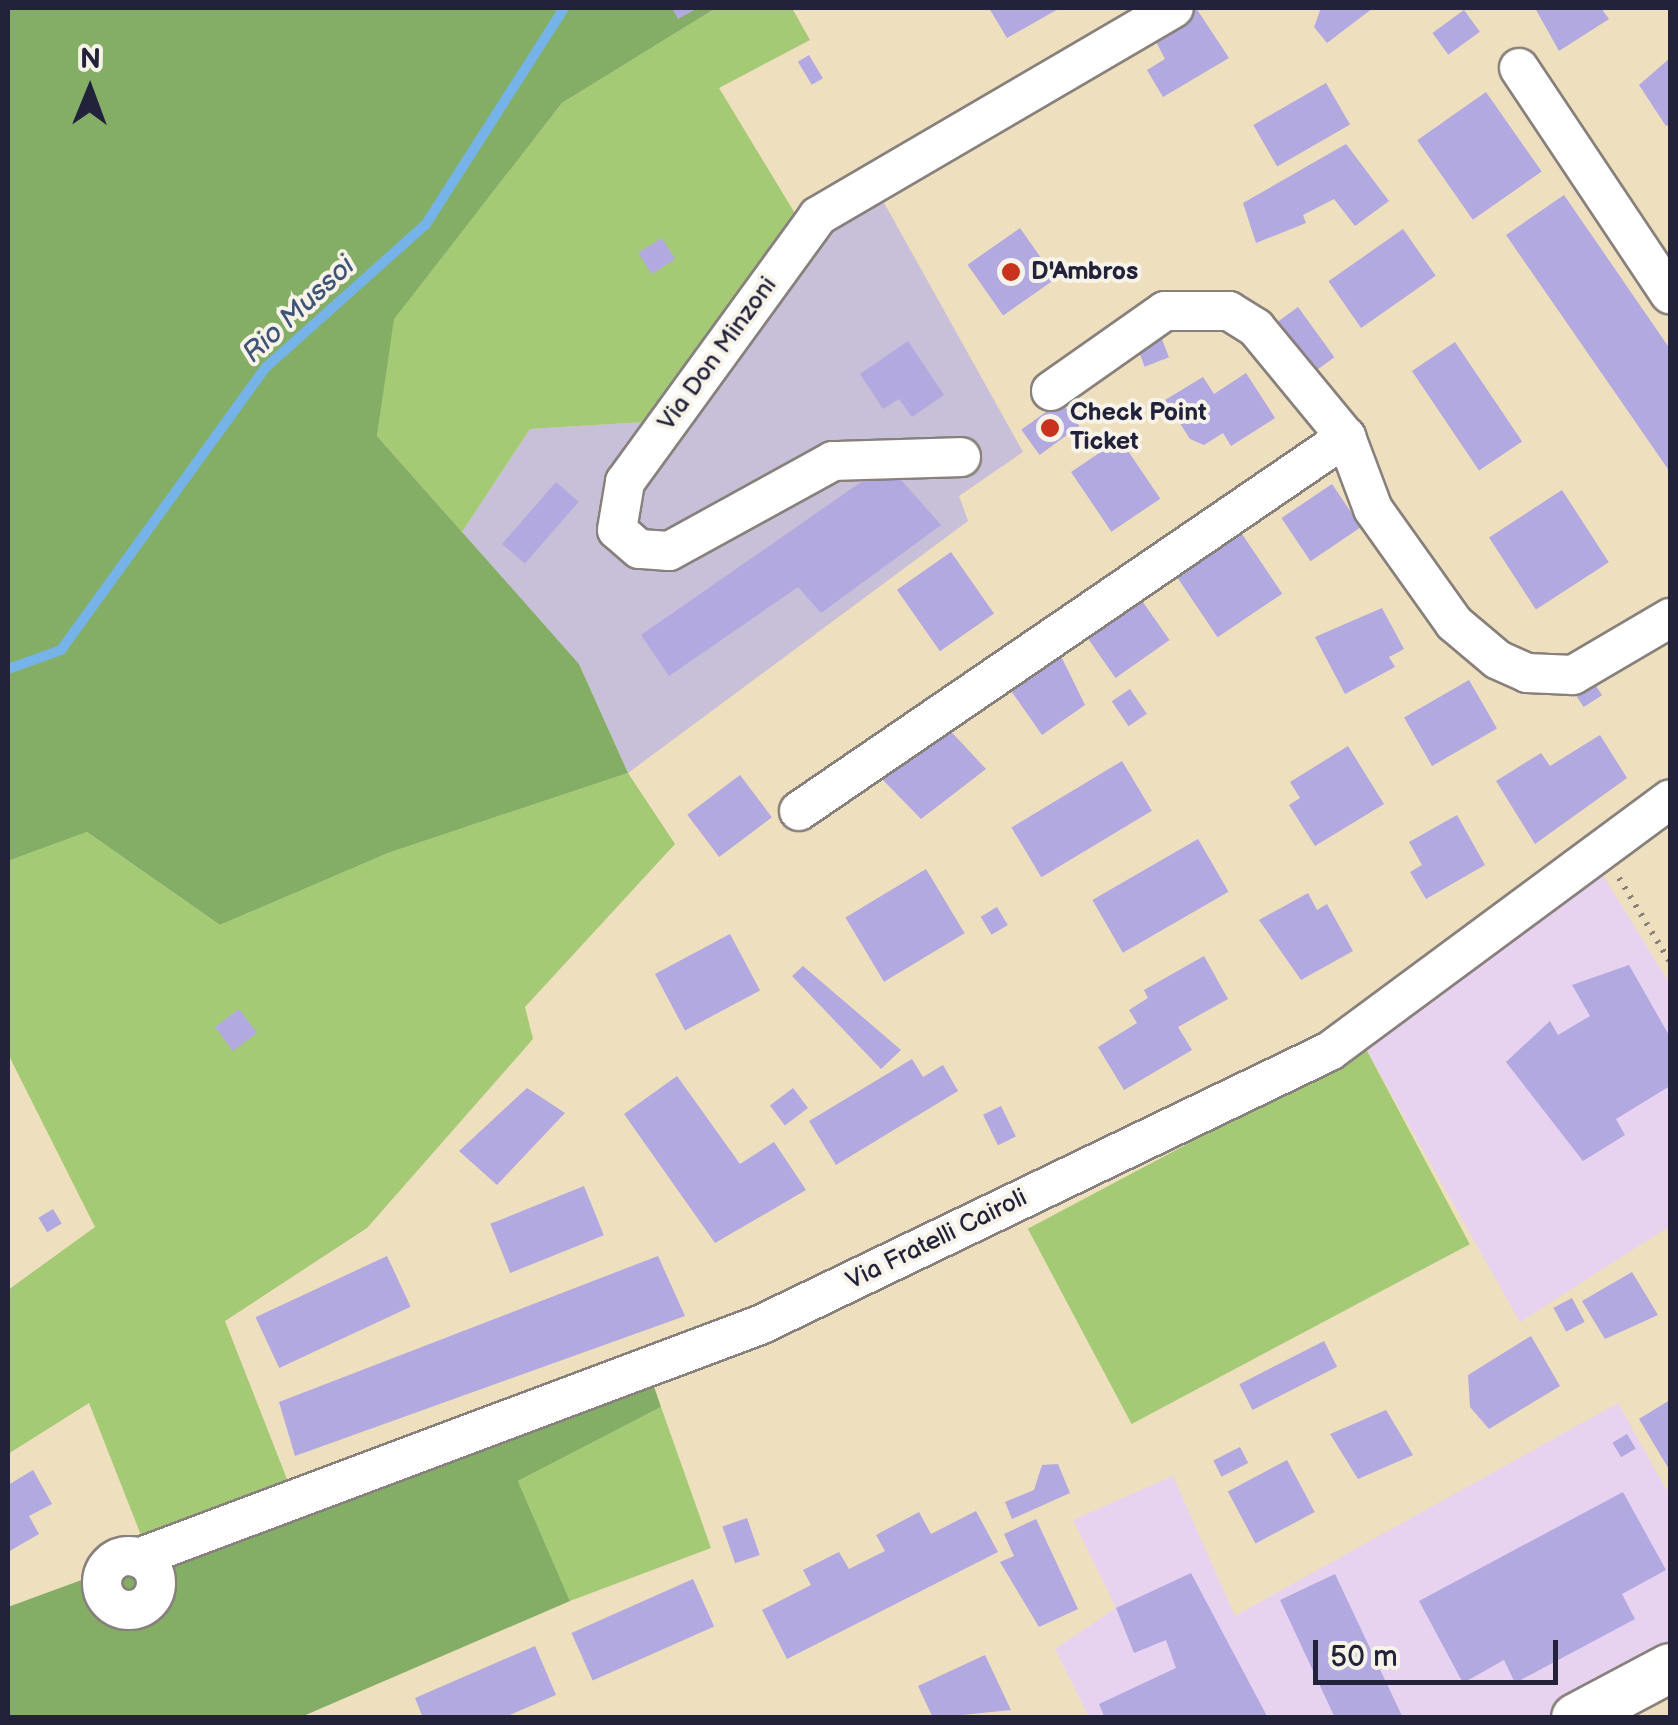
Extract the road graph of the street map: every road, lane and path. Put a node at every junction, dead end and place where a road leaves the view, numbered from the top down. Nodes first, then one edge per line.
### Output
1 (1174, 8) edge
2 (1519, 68) dead end
3 (1670, 294) edge
4 (1052, 391) dead end
5 (1346, 438) junction
6 (961, 457) dead end
7 (1670, 618) edge
8 (1670, 799) edge
9 (799, 811) dead end
10 (1603, 850) junction
11 (1670, 962) edge
12 (138, 1558) dead end
13 (1670, 1668) edge
14 (1576, 1718) edge

1 - 6 street, Via Don Minzoni
2 - 3 street
4 - 5 street
5 - 7 street
5 - 9 street
8 - 10 street, Via Fratelli Cairoli
10 - 11 path
10 - 12 street, Via Fratelli Cairoli
13 - 14 main road

